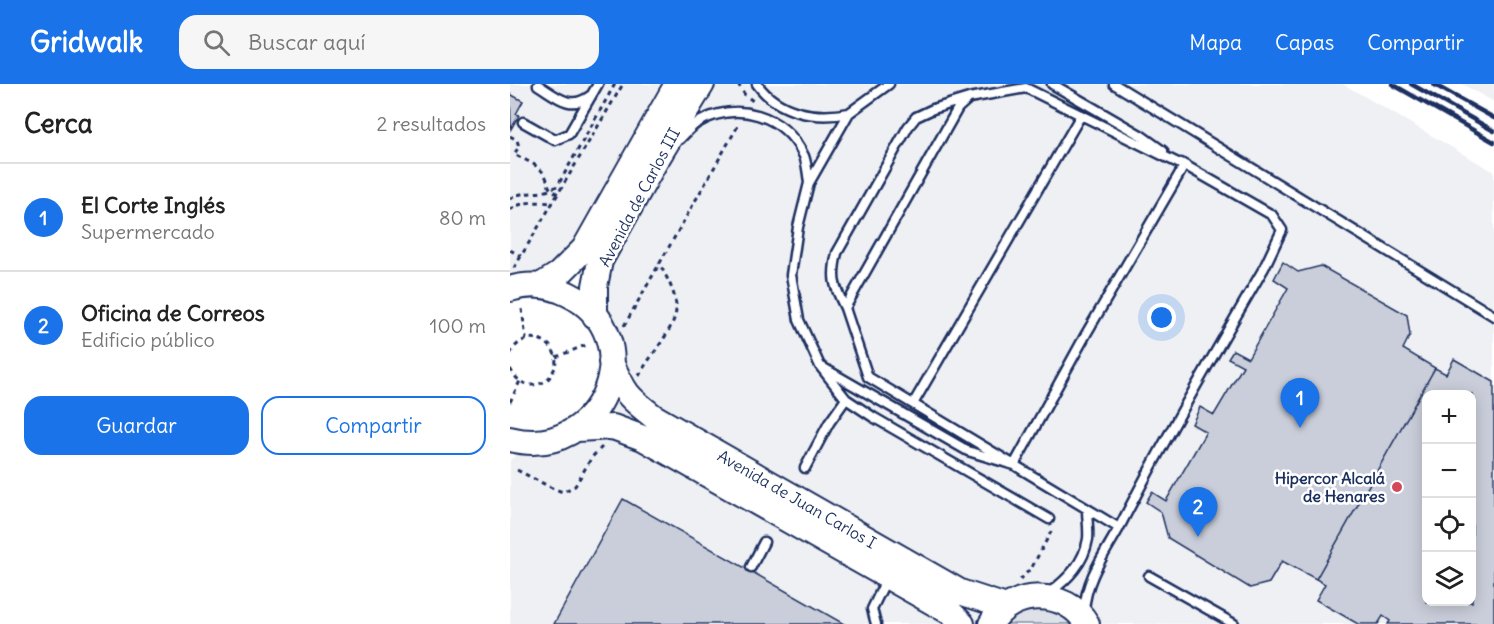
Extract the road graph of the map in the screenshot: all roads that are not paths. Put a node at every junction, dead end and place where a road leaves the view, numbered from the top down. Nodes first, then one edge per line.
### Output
1 (598, 84) edge
2 (677, 84) edge
3 (702, 84) edge
4 (890, 84) edge
5 (1052, 84) edge
6 (1114, 84) edge
7 (538, 85) edge
8 (758, 86) edge
9 (590, 96) junction
10 (969, 98) junction
11 (849, 113) junction
12 (1081, 115) junction
13 (523, 122) dead end
14 (656, 162) junction
15 (1184, 166) junction
16 (809, 183) junction
17 (540, 286) junction
18 (515, 289) edge
19 (845, 308) junction
20 (1494, 315) edge
21 (595, 316) junction
22 (612, 362) junction
23 (820, 366) junction
24 (846, 399) junction
25 (913, 404) junction
26 (577, 429) junction
27 (510, 438) edge
28 (534, 442) junction
29 (514, 465) edge
30 (1014, 465) junction
31 (805, 468) dead end
32 (1087, 509) junction
33 (1049, 519) dead end
34 (1119, 528) junction
35 (764, 542) dead end
36 (751, 567) dead end
37 (1149, 576) dead end
38 (887, 578) junction
39 (1045, 597) junction
40 (998, 616) edge
41 (1085, 621) edge
42 (876, 624) edge
43 (962, 624) edge
44 (1234, 624) edge

1 - 9 lane
2 - 17 street, Avenida de Carlos III
3 - 14 street, Avenida de Carlos III
4 - 11 lane
5 - 15 lane
6 - 20 lane
7 - 9 lane
8 - 11 lane
9 - 13 lane
10 - 12 lane
10 - 19 lane
10 - 19 lane
11 - 16 lane
12 - 15 lane
12 - 25 lane
14 - 16 lane
14 - 21 street, Avenida de Carlos III
15 - 30 lane
15 - 34 lane
16 - 23 lane
17 - 18 street
17 - 21 street
19 - 25 lane
21 - 22 street, Avenida de Juan Carlos I
22 - 26 street
22 - 40 street, Avenida de Juan Carlos I
23 - 24 lane
23 - 30 lane
24 - 31 lane
24 - 33 lane
25 - 30 lane
26 - 28 street
26 - 38 street, Avenida de Juan Carlos I
27 - 28 street
28 - 29 street
30 - 32 lane
32 - 34 lane
32 - 39 lane
34 - 41 lane
35 - 36 lane
37 - 44 lane
38 - 42 lane
38 - 43 street, Avenida de Juan Carlos I
39 - 40 street
39 - 41 street

